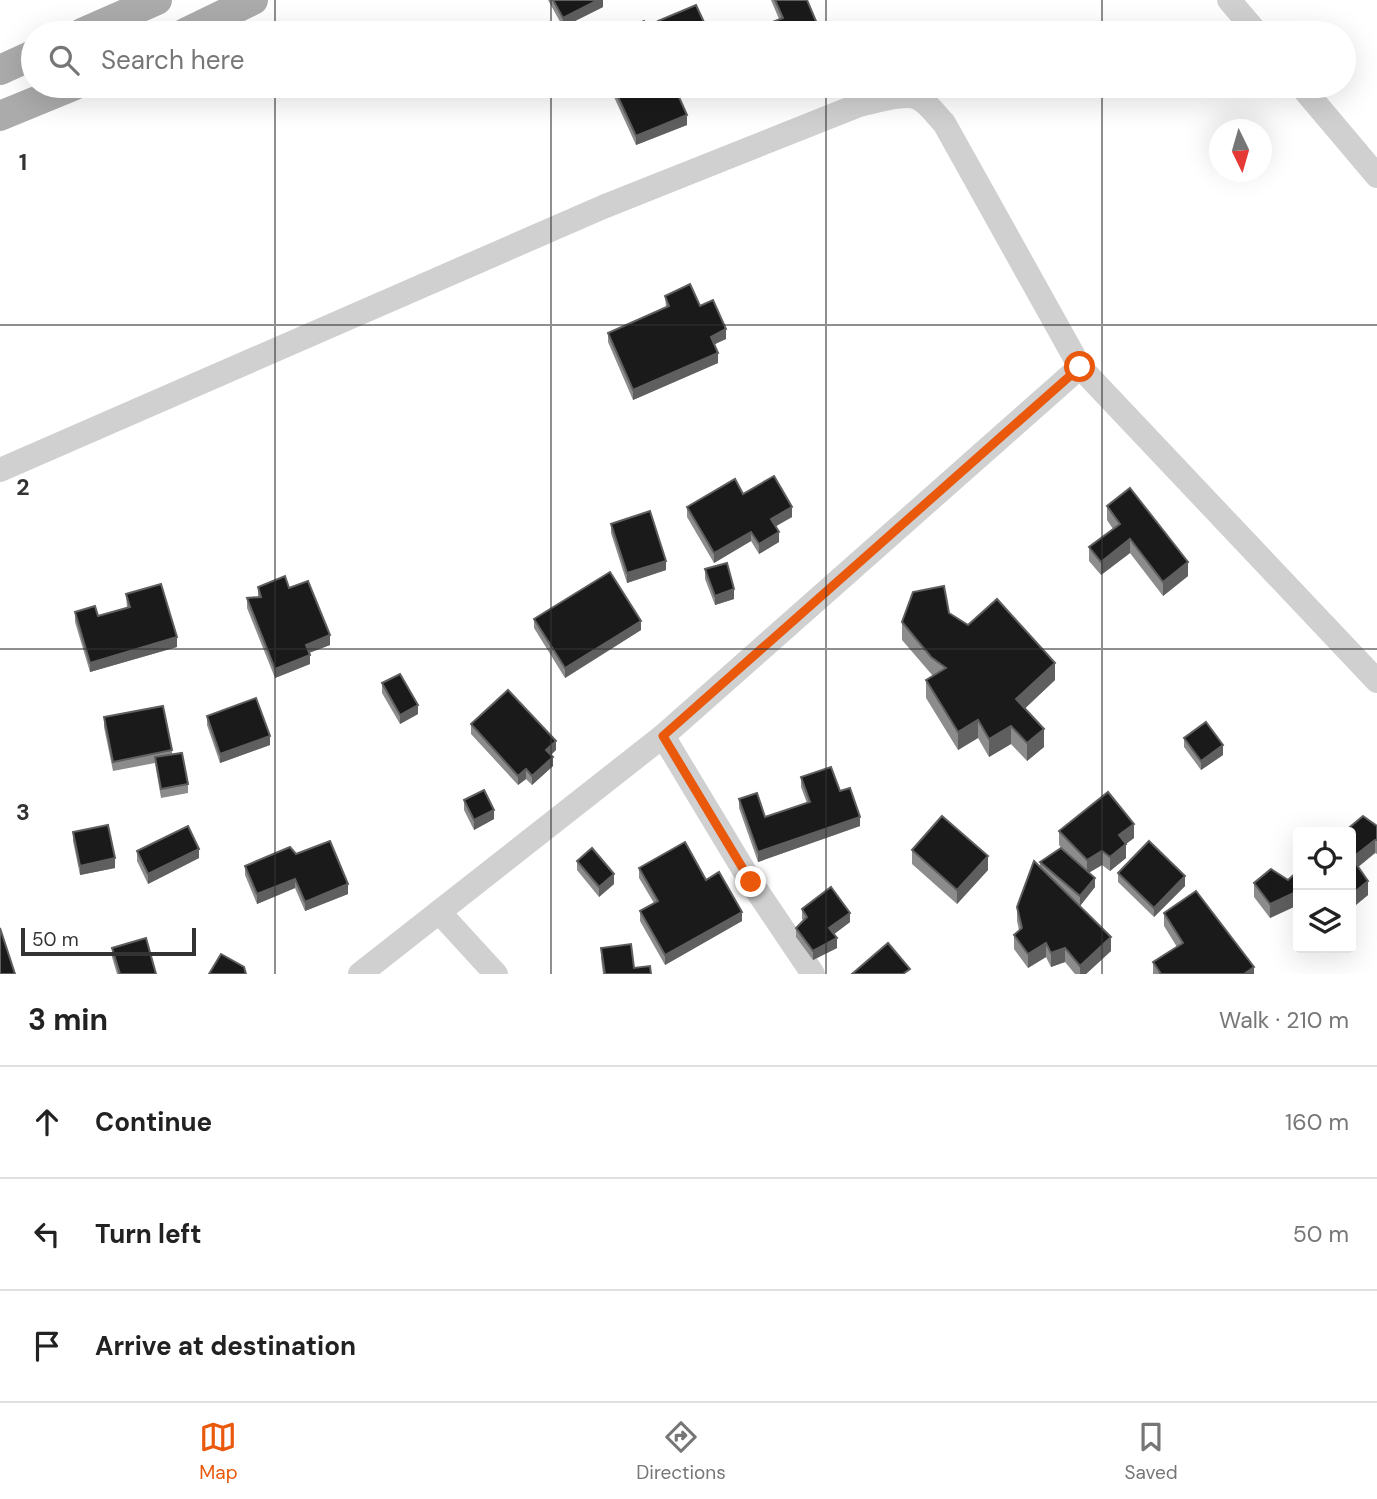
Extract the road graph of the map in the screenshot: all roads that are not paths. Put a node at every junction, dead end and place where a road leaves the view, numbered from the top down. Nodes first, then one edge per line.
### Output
1 (157, 0) edge
2 (253, 0) edge
3 (1229, 0) edge
4 (109, 21) edge
5 (210, 21) edge
6 (1247, 21) edge
7 (21, 60) edge
8 (0, 70) edge
9 (44, 98) edge
10 (892, 98) edge
11 (916, 98) edge
12 (1311, 98) edge
13 (0, 116) edge
14 (1377, 176) edge
15 (1080, 367) junction
16 (0, 470) edge
17 (1377, 681) edge
18 (663, 736) junction
19 (439, 912) junction
20 (360, 974) edge
21 (496, 974) edge
22 (813, 974) edge

1 - 4 main road
2 - 5 main road
3 - 6 street
7 - 8 main road
9 - 13 main road
10 - 16 street
11 - 15 street
12 - 14 street
15 - 17 street
15 - 18 street
18 - 19 street
18 - 22 street
19 - 20 street
19 - 21 street

